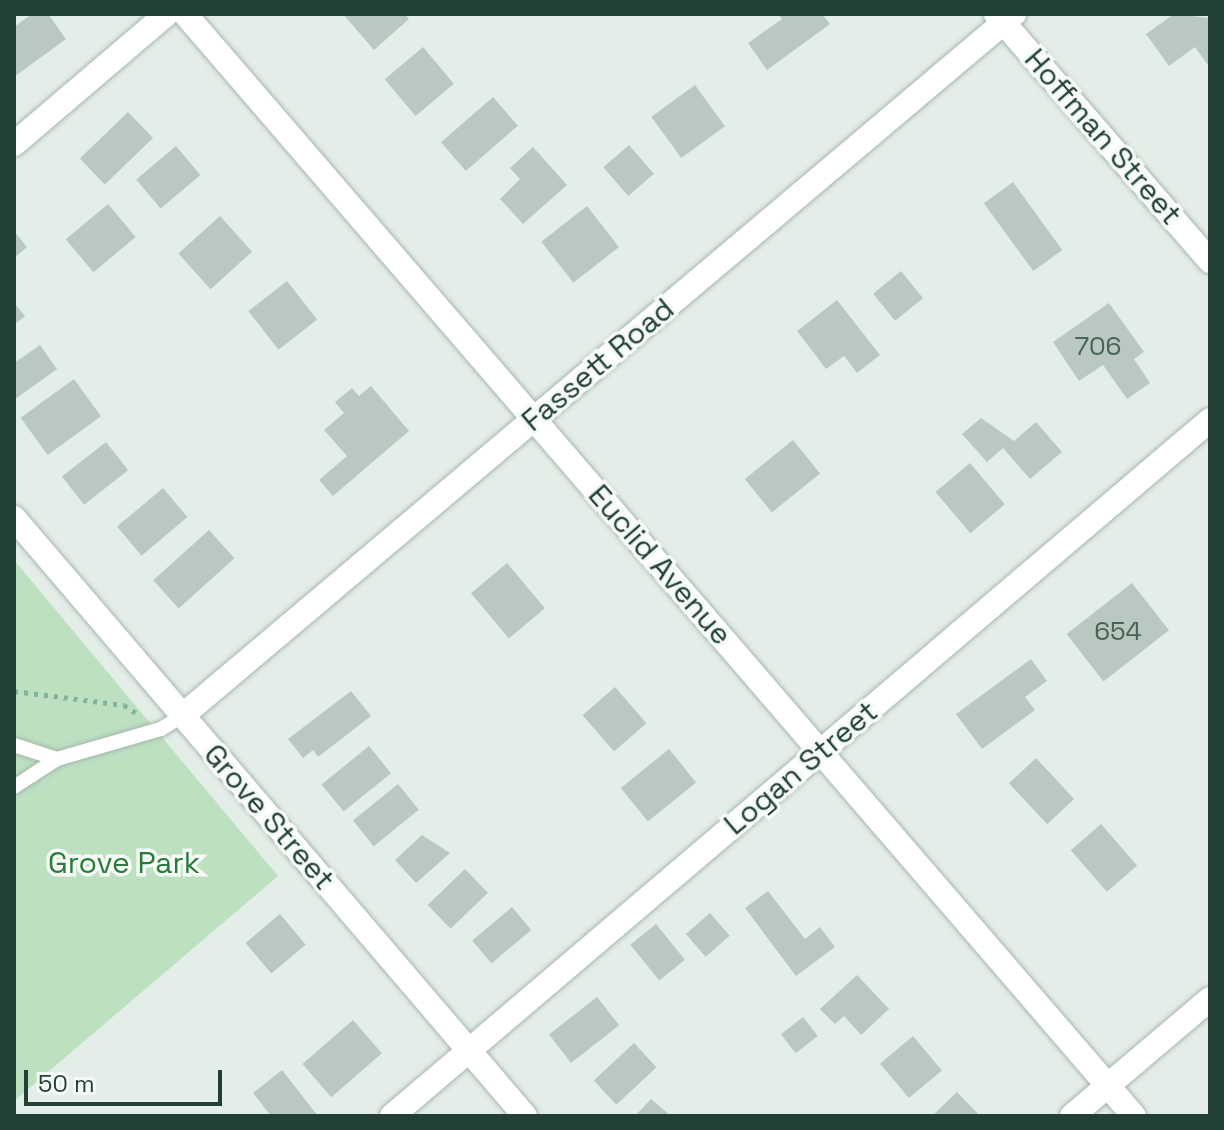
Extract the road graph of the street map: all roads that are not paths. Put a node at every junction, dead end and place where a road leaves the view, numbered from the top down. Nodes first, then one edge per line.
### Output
1 (167, 14) edge
2 (185, 14) edge
3 (1004, 17) edge
4 (14, 144) edge
5 (1210, 261) edge
6 (534, 418) junction
7 (1210, 420) edge
8 (14, 518) edge
9 (171, 722) junction
10 (14, 745) edge
11 (821, 752) junction
12 (57, 759) junction
13 (14, 787) edge
14 (1210, 999) edge
15 (469, 1050) junction
16 (1108, 1086) junction
17 (392, 1116) edge
18 (525, 1116) edge
19 (1072, 1116) edge
20 (1134, 1116) edge

1 - 4 street
2 - 6 street, Euclid Avenue
3 - 5 street, Hoffman Street
3 - 6 street, Fassett Road
6 - 9 street, Fassett Road
6 - 11 street, Euclid Avenue
7 - 11 street, Logan Street
8 - 9 street, Grove Street
9 - 12 lane
9 - 15 street, Grove Street
10 - 12 lane
11 - 15 street, Logan Street
11 - 16 street, Euclid Avenue
12 - 13 lane
14 - 16 street
15 - 17 street, Logan Street
15 - 18 street, Grove Street
16 - 19 street
16 - 20 street, Euclid Avenue

